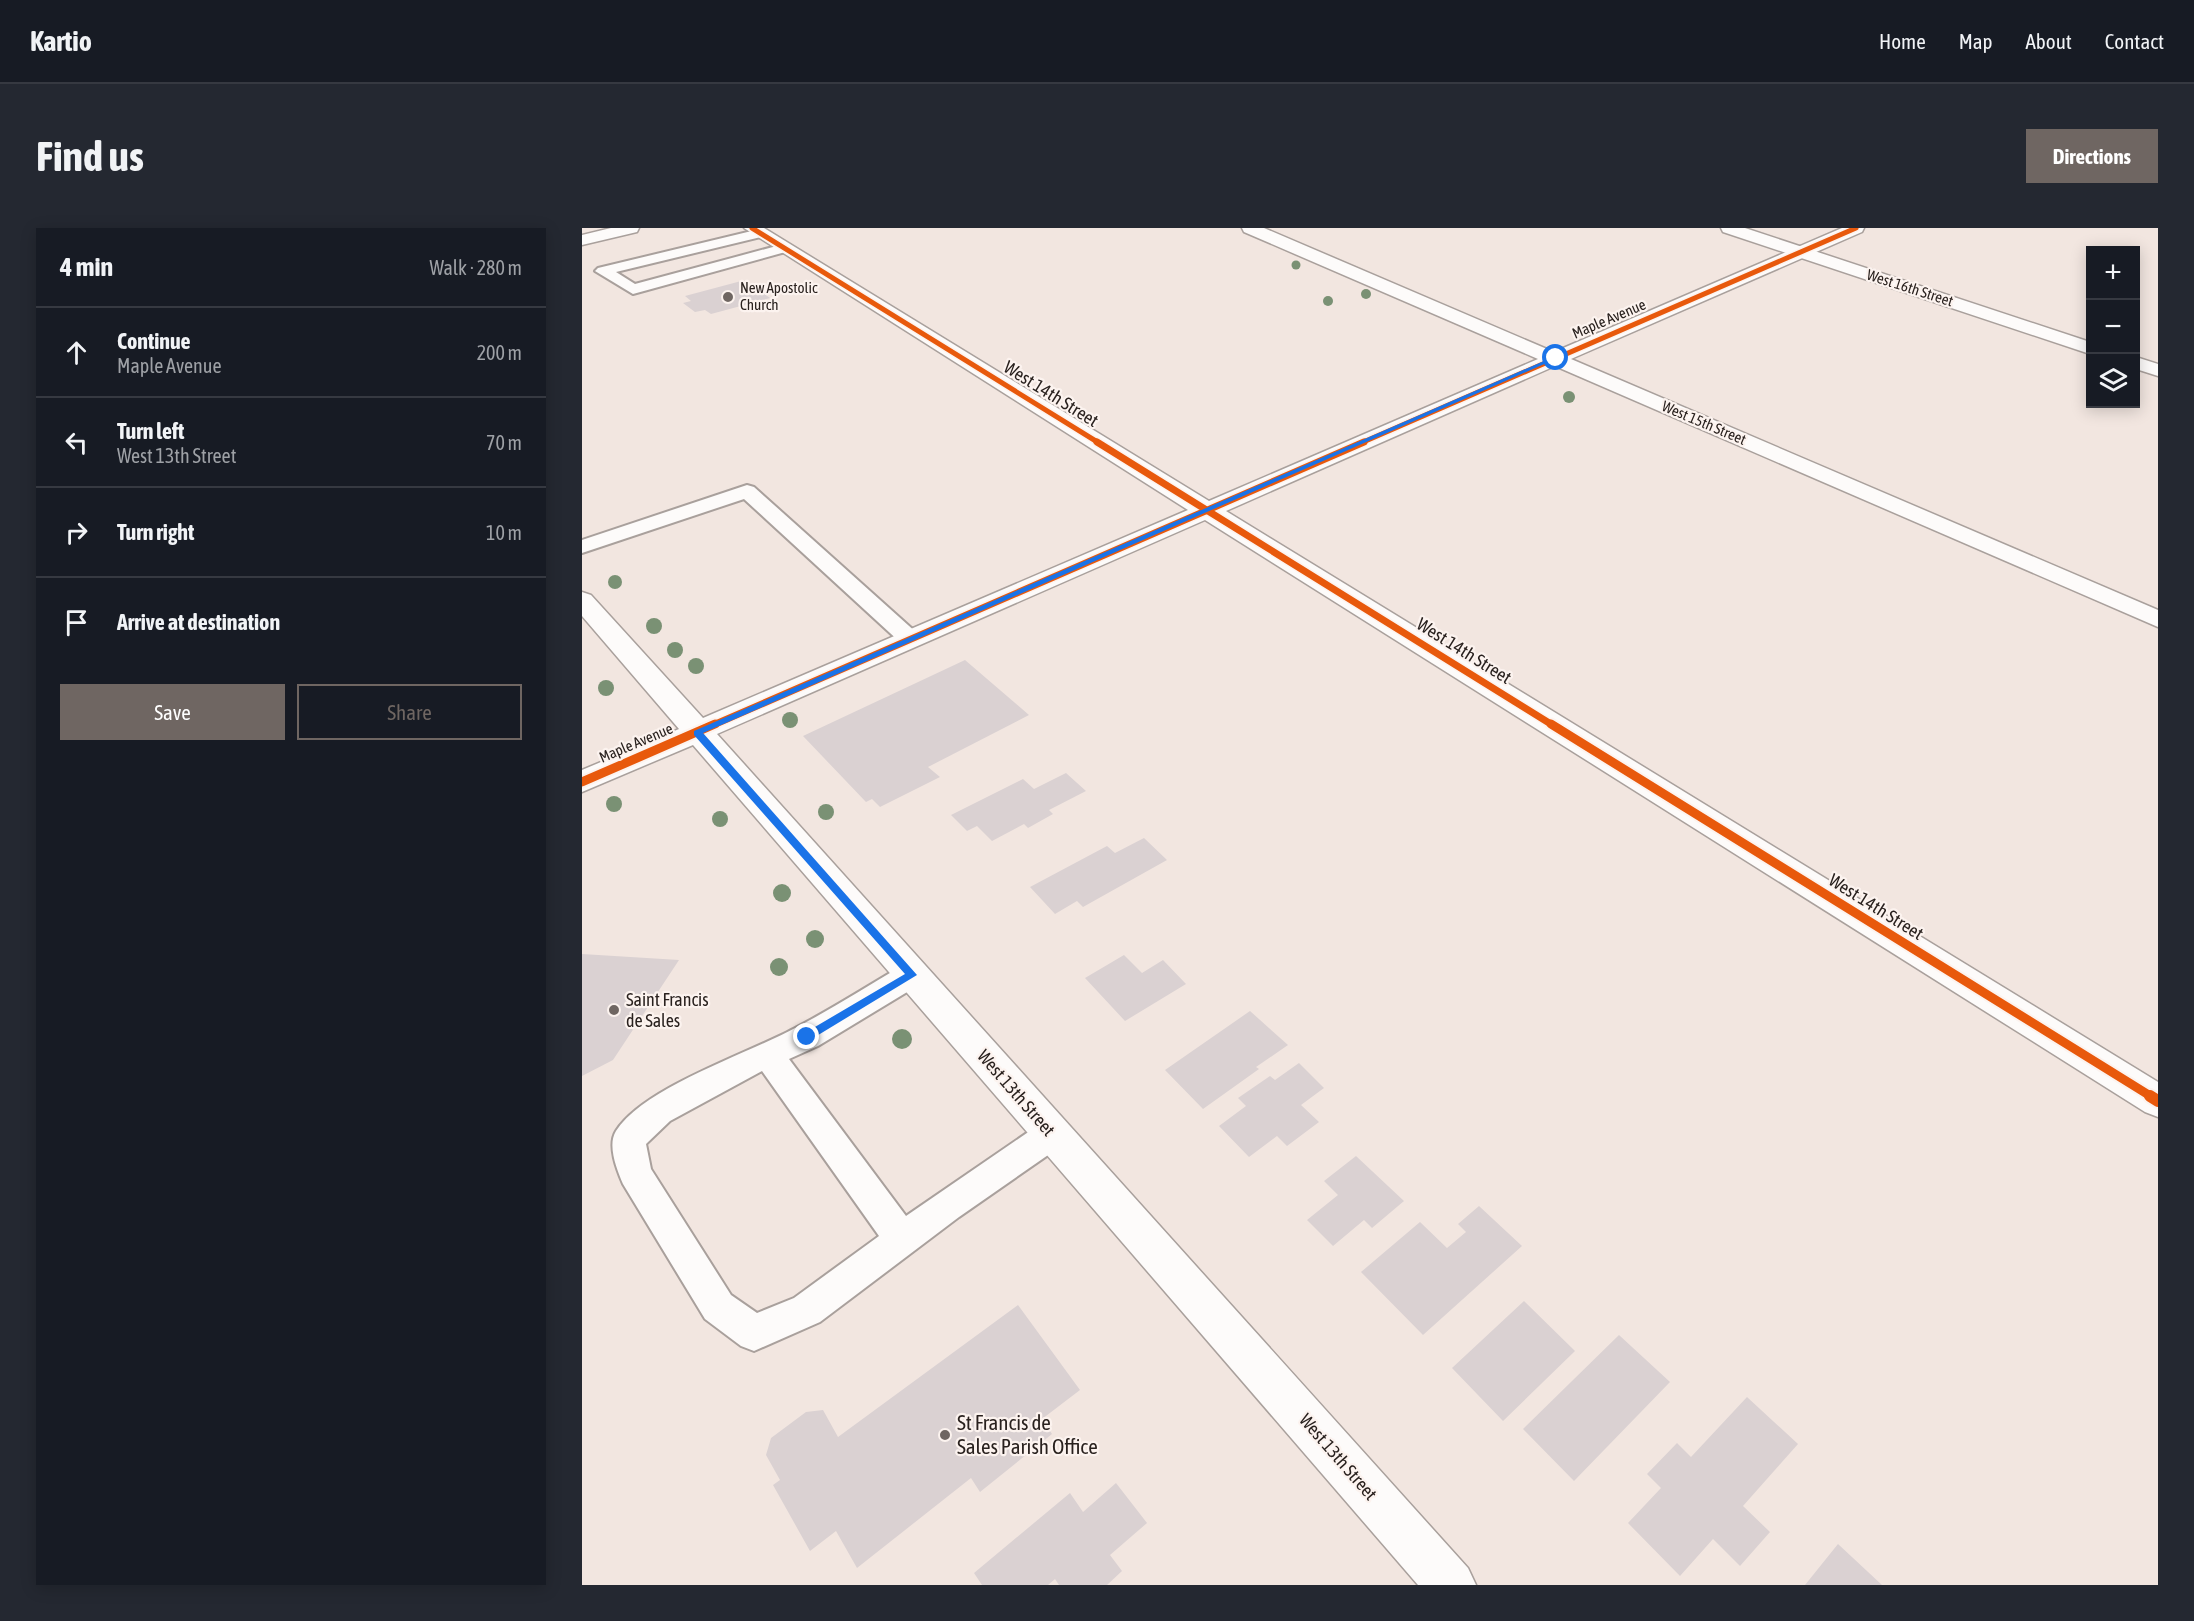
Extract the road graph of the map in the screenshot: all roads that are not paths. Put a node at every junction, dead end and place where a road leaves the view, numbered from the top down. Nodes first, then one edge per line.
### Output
1 (631, 228) edge
2 (1250, 228) edge
3 (1729, 228) edge
4 (1856, 228) edge
5 (756, 230) edge
6 (582, 240) edge
7 (784, 248) junction
8 (1803, 252) junction
9 (2086, 346) edge
10 (1556, 358) junction
11 (2140, 364) edge
12 (2158, 370) edge
13 (1206, 510) junction
14 (582, 547) edge
15 (582, 600) edge
16 (2158, 619) edge
17 (910, 639) junction
18 (697, 733) junction
19 (582, 782) edge
20 (912, 975) junction
21 (768, 1054) junction
22 (2158, 1101) edge
23 (1052, 1134) junction
24 (902, 1240) junction
25 (1450, 1585) edge

1 - 6 street
2 - 10 street, West 15th Street
3 - 8 street, West 16th Street
4 - 8 street, Maple Avenue
5 - 7 street, West 14th Street
5 - 7 lane
7 - 13 street, West 14th Street
8 - 9 street, West 16th Street
8 - 10 street, Maple Avenue
10 - 13 street, Maple Avenue
10 - 16 street, West 15th Street
11 - 12 street
13 - 17 street, Maple Avenue
13 - 22 street, West 14th Street
14 - 17 lane
15 - 18 street, West 13th Street
17 - 18 street, Maple Avenue
18 - 19 street, Maple Avenue
18 - 20 street, West 13th Street
20 - 21 lane
20 - 23 street, West 13th Street
21 - 24 lane
21 - 24 lane
23 - 24 lane
23 - 25 street, West 13th Street

